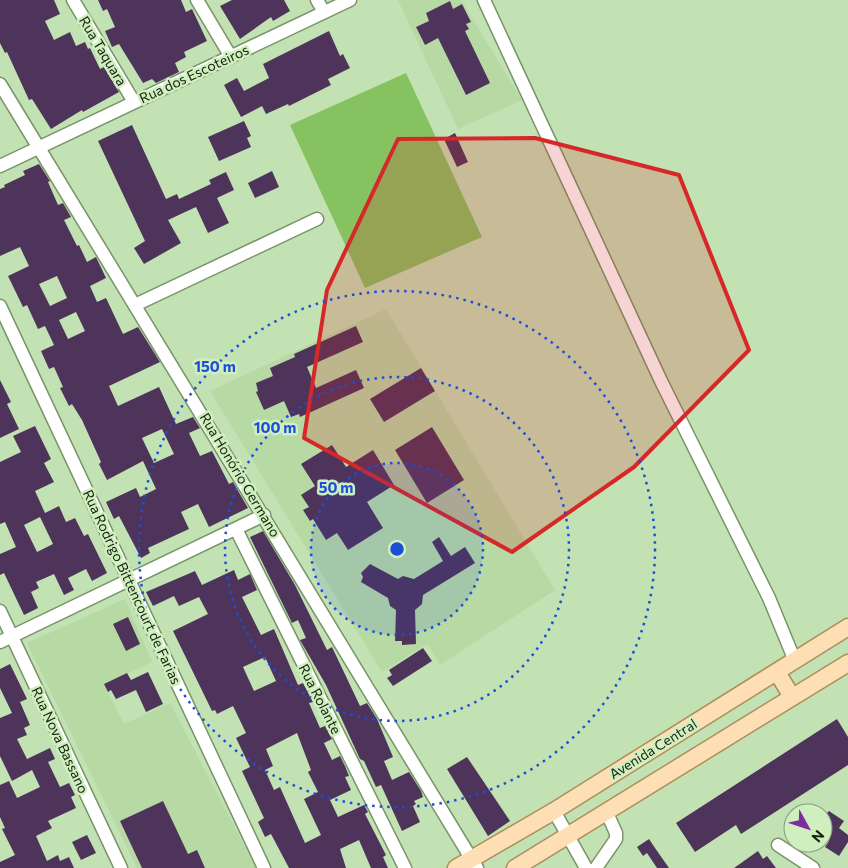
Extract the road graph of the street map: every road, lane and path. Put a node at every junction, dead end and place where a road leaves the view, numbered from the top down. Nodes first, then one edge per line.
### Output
1 (73, 0) edge
2 (196, 0) edge
3 (317, 0) edge
4 (350, 0) edge
5 (484, 0) edge
6 (324, 12) junction
7 (231, 57) junction
8 (0, 84) edge
9 (4, 101) edge
10 (134, 102) junction
11 (38, 147) junction
12 (0, 166) edge
13 (317, 219) dead end
14 (135, 305) junction
15 (0, 306) edge
16 (264, 515) junction
17 (236, 529) junction
18 (129, 580) junction
19 (0, 611) edge
20 (848, 628) edge
21 (6, 639) edge
22 (795, 661) junction
23 (848, 663) edge
24 (777, 672) junction
25 (848, 672) edge
26 (827, 676) junction
27 (792, 698) junction
28 (554, 811) junction
29 (607, 813) junction
30 (570, 836) junction
31 (778, 845) dead end
32 (474, 864) edge
33 (523, 866) edge
34 (121, 868) edge
35 (264, 868) edge
36 (405, 868) edge
37 (456, 868) edge
38 (586, 868) edge
39 (596, 868) edge
40 (813, 868) edge

1 - 10 street, Rua Taquara
2 - 7 street
3 - 6 street
4 - 6 street, Rua dos Escoteiros
5 - 22 street
6 - 7 street, Rua dos Escoteiros
7 - 10 street, Rua dos Escoteiros
8 - 9 street, Rua Honório Germano
9 - 11 street, Rua Honório Germano
10 - 11 street, Rua dos Escoteiros
11 - 12 street, Rua dos Escoteiros
11 - 14 street, Rua Honório Germano
13 - 14 street
14 - 16 street, Rua Honório Germano
15 - 18 street, Rua Rodrigo Bittencourt de Farias
16 - 17 street
16 - 32 street, Rua Honório Germano
17 - 18 street
17 - 36 street, Rua Rolante
18 - 21 street
18 - 35 street, Rua Rodrigo Bittencourt de Farias
19 - 21 street, Rua Nova Bassano
20 - 22 main road, Avenida Central
21 - 34 street, Rua Nova Bassano
22 - 24 main road, Avenida Central
23 - 26 main road
24 - 27 main road
24 - 28 main road, Avenida Central
25 - 26 main road
26 - 27 main road
27 - 29 main road
28 - 30 street
28 - 32 main road, Avenida Central
29 - 30 main road
29 - 39 street
30 - 33 main road
30 - 38 street
31 - 40 street
32 - 37 main road, Avenida Central

